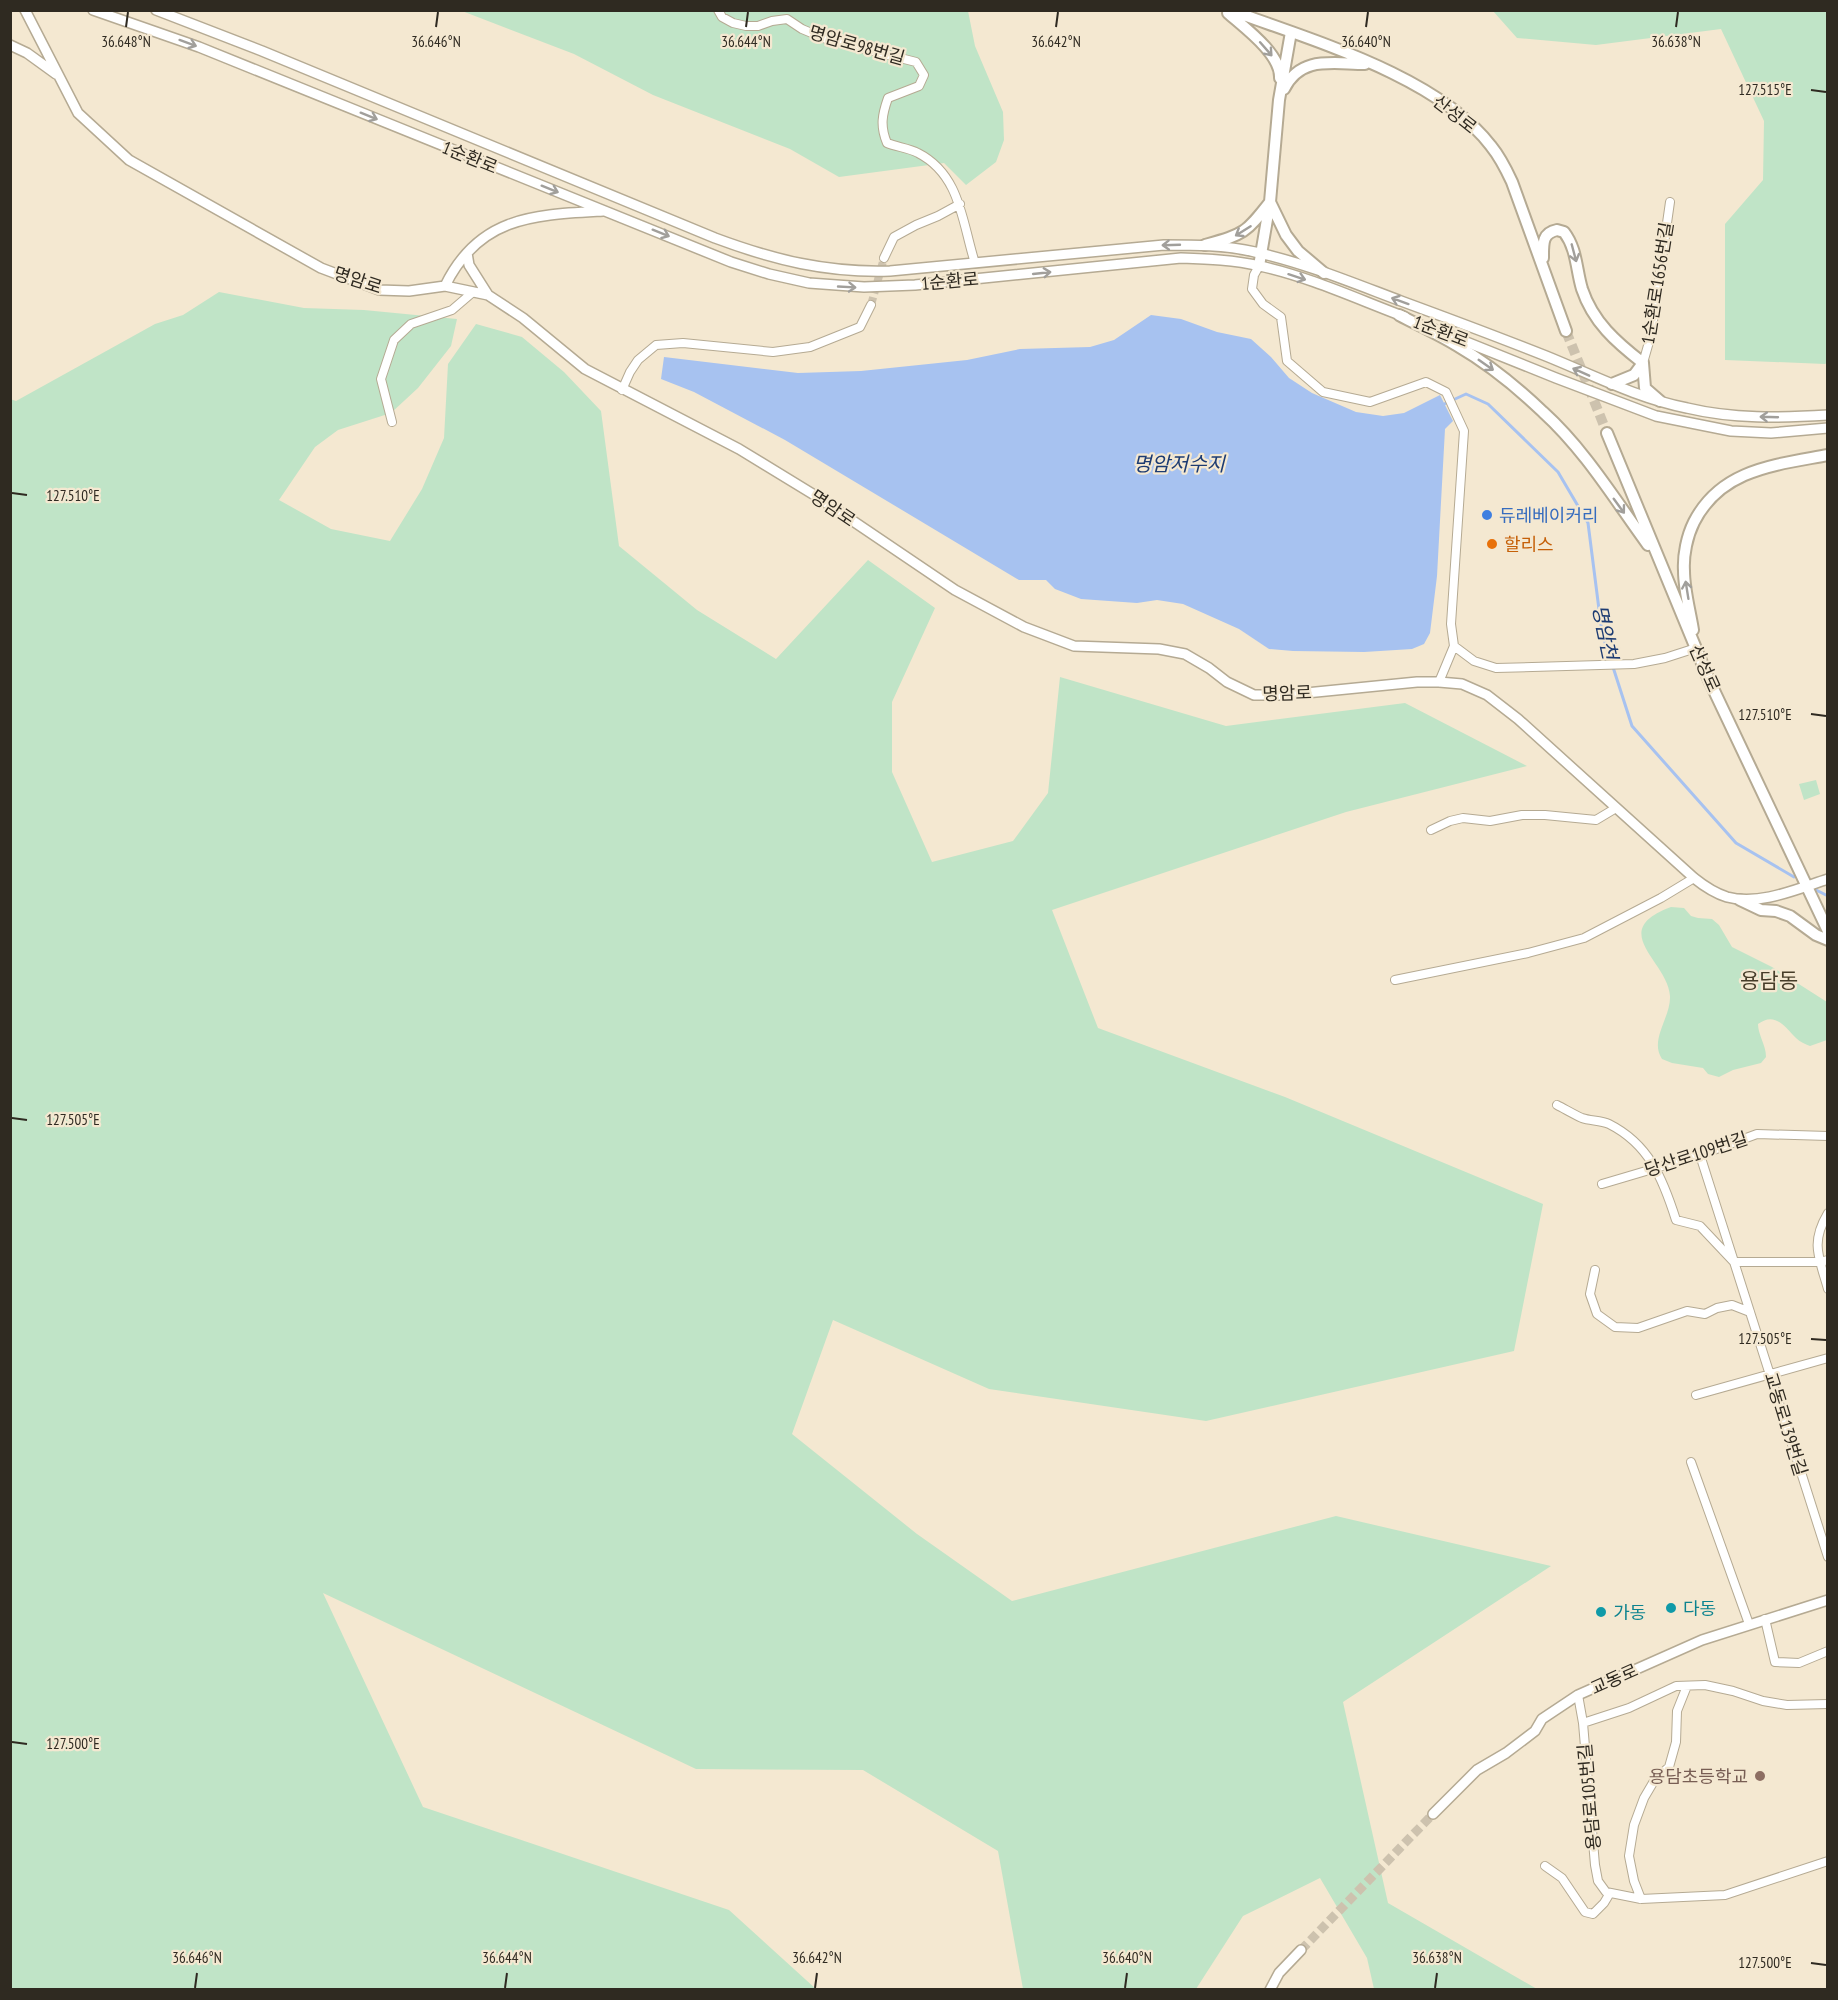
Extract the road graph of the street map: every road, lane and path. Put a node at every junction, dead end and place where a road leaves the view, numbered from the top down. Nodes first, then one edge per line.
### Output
1 (25, 10) edge
2 (93, 10) edge
3 (156, 10) edge
4 (173, 10) edge
5 (718, 10) edge
6 (1228, 10) edge
7 (1291, 32) junction
8 (220, 35) junction
9 (10, 45) edge
10 (1372, 64) junction
11 (59, 76) junction
12 (1279, 100) junction
13 (1270, 202) junction
14 (1670, 202) dead end
15 (960, 204) junction
16 (607, 211) junction
17 (1205, 245) junction
18 (468, 253) junction
19 (1262, 254) junction
20 (884, 258) tunnel mouth
21 (975, 262) junction
22 (1259, 266) junction
23 (1543, 270) junction
24 (1324, 273) junction
25 (445, 286) junction
26 (473, 292) junction
27 (488, 295) junction
28 (871, 305) tunnel mouth
29 (1399, 315) junction
30 (1566, 331) tunnel mouth
31 (1642, 363) junction
32 (1612, 384) junction
33 (622, 390) junction
34 (1660, 401) junction
35 (1827, 415) edge
36 (392, 422) dead end
37 (1827, 428) edge
38 (1607, 434) tunnel mouth
39 (1827, 456) edge
40 (1658, 560) junction
41 (1454, 646) junction
42 (1696, 648) junction
43 (1439, 682) junction
44 (1616, 808) junction
45 (1431, 830) dead end
46 (1694, 879) junction
47 (1827, 879) edge
48 (1807, 886) junction
49 (1740, 900) junction
50 (1827, 932) edge
51 (1827, 940) edge
52 (1395, 980) dead end
53 (1557, 1106) dead end
54 (1827, 1136) edge
55 (1700, 1155) junction
56 (1656, 1168) junction
57 (1602, 1184) dead end
58 (1827, 1213) edge
59 (1824, 1261) edge
60 (1734, 1262) junction
61 (1595, 1270) dead end
62 (1827, 1289) edge
63 (1750, 1312) junction
64 (1827, 1358) edge
65 (1771, 1374) junction
66 (1696, 1395) dead end
67 (1691, 1462) dead end
68 (1827, 1557) edge
69 (1827, 1600) edge
70 (1766, 1619) junction
71 (1749, 1624) junction
72 (1827, 1652) edge
73 (1687, 1686) junction
74 (1578, 1695) junction
75 (1827, 1704) edge
76 (1583, 1723) junction
77 (1433, 1814) tunnel mouth
78 (1827, 1861) edge
79 (1545, 1866) dead end
80 (1610, 1893) junction
81 (1641, 1899) junction
82 (1301, 1950) tunnel mouth
83 (1270, 1989) edge

1 - 11 street, 명암로
2 -> 16 street, 1순환로
3 - 8 street, 1순환로
4 - 8 street
5 - 15 street, 명암로98번길
6 - 7 main road, 산성로
6 -> 12 main road
7 - 10 main road, 산성로
7 - 12 main road
8 - 21 street, 1순환로
9 - 11 street
10 - 12 main road
10 - 23 main road, 산성로
11 - 25 street, 명암로
12 - 13 main road
13 -> 17 main road
13 - 19 main road
13 - 24 main road
14 - 31 street, 1순환로1656번길
15 - 20 street
15 - 21 street
16 - 18 street
16 -> 22 street, 1순환로
17 - 19 street, 1순환로
17 -> 21 street, 1순환로
18 - 25 street
18 - 27 street
19 - 22 main road
19 - 24 street, 1순환로
22 -> 29 street, 1순환로
22 - 41 street
23 - 30 main road, 산성로
23 -> 31 main road
32 -> 24 street, 1순환로
25 - 26 street, 명암로
26 - 27 street, 명암로
26 - 36 street
27 - 33 street, 명암로
28 - 33 street
29 - 37 street, 1순환로
29 -> 40 main road
31 - 32 main road
31 - 34 main road
32 - 34 street, 1순환로
33 - 43 street, 명암로
35 -> 34 street, 1순환로
38 - 40 main road, 산성로
42 -> 39 main road
40 - 42 main road, 산성로
41 - 42 street
41 - 43 street
42 - 48 main road, 산성로
43 - 44 street, 명암로
44 - 45 street
44 - 46 street, 명암로
46 - 49 street, 명암로
46 - 52 street
47 - 48 street, 명암로
48 - 49 street, 명암로
48 - 50 main road, 산성로
49 - 51 main road
53 - 56 street
54 - 55 street, 당산로109번길
55 - 56 street, 당산로109번길
55 - 60 street, 교동로139번길
56 - 57 street, 당산로109번길
56 - 60 street
58 - 59 street
59 - 60 street
59 - 62 street
60 - 63 street, 교동로139번길
61 - 63 street
63 - 65 street, 교동로139번길
64 - 65 street
65 - 66 street
65 - 68 street, 교동로139번길
67 - 71 street
69 - 70 street, 교동로
70 - 71 street, 교동로
70 - 72 street
71 - 74 street, 교동로
73 - 75 street
73 - 76 street
73 - 81 street, 용담로105번길
74 - 76 street, 용담로105번길
74 - 77 street, 교동로
76 - 80 street, 용담로105번길
78 - 81 street
79 - 80 street
80 - 81 street
82 - 83 street

